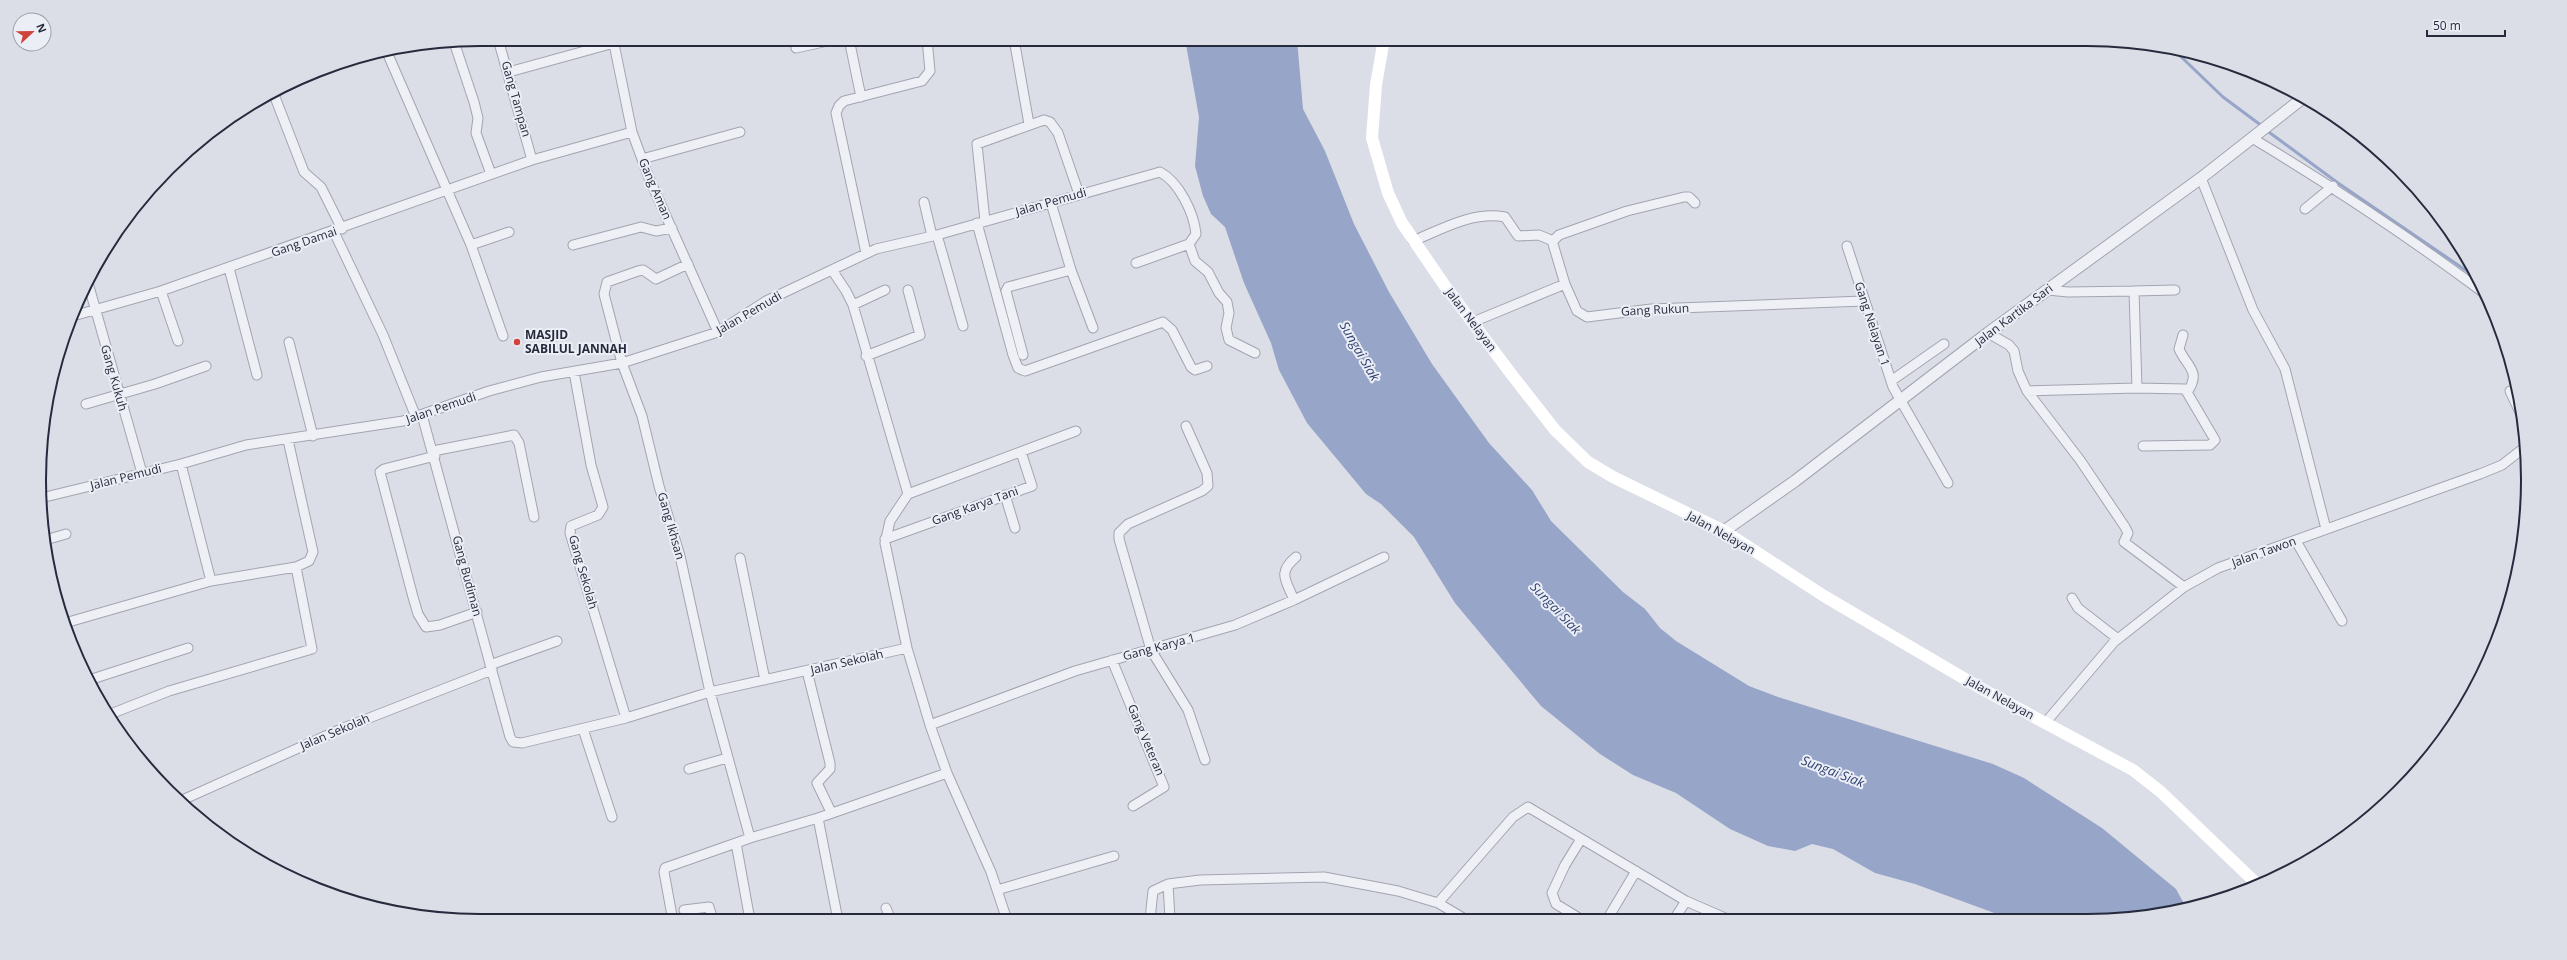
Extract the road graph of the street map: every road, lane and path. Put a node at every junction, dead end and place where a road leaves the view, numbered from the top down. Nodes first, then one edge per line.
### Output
1 (500, 46) edge
2 (597, 46) edge
3 (615, 46) edge
4 (805, 46) edge
5 (850, 46) edge
6 (928, 46) edge
7 (1015, 46) edge
8 (1383, 46) edge
9 (456, 47) edge
10 (796, 48) dead end
11 (388, 56) edge
12 (509, 72) junction
13 (861, 96) junction
14 (275, 98) edge
15 (2299, 101) edge
16 (1029, 124) junction
17 (632, 132) junction
18 (740, 132) dead end
19 (2252, 138) junction
20 (642, 159) junction
21 (532, 160) junction
22 (491, 174) junction
23 (2201, 178) junction
24 (2333, 186) junction
25 (447, 189) junction
26 (1079, 194) junction
27 (924, 202) dead end
28 (1051, 203) junction
29 (1695, 203) dead end
30 (2305, 209) dead end
31 (981, 222) junction
32 (672, 228) junction
33 (338, 230) junction
34 (509, 232) dead end
35 (934, 235) junction
36 (1413, 241) junction
37 (1553, 241) junction
38 (1189, 244) junction
39 (471, 245) junction
40 (573, 245) dead end
41 (1847, 246) dead end
42 (866, 253) junction
43 (1136, 263) dead end
44 (688, 264) junction
45 (229, 268) junction
46 (832, 270) junction
47 (1071, 270) junction
48 (1565, 284) junction
49 (2475, 286) edge
50 (885, 290) dead end
51 (908, 290) dead end
52 (2048, 290) junction
53 (2175, 290) dead end
54 (90, 291) edge
55 (161, 291) junction
56 (2134, 291) junction
57 (1864, 301) junction
58 (853, 305) junction
59 (94, 310) junction
60 (79, 314) edge
61 (1473, 322) junction
62 (963, 326) dead end
63 (1093, 328) dead end
64 (718, 332) junction
65 (1988, 333) junction
66 (2183, 335) dead end
67 (503, 336) dead end
68 (178, 341) dead end
69 (289, 342) dead end
70 (1944, 344) dead end
71 (1255, 353) dead end
72 (1024, 355) dead end
73 (866, 356) junction
74 (622, 363) junction
75 (206, 366) dead end
76 (1207, 366) dead end
77 (574, 372) junction
78 (258, 375) dead end
79 (1892, 384) junction
80 (2137, 388) junction
81 (2027, 391) junction
82 (2510, 391) dead end
83 (2188, 392) junction
84 (119, 393) junction
85 (1899, 398) junction
86 (2514, 398) edge
87 (86, 404) dead end
88 (419, 416) junction
89 (1186, 426) dead end
90 (1076, 432) dead end
91 (313, 436) junction
92 (288, 440) junction
93 (2143, 446) dead end
94 (2520, 451) edge
95 (1021, 452) junction
96 (434, 454) junction
97 (181, 464) junction
98 (142, 473) junction
99 (1948, 483) dead end
100 (908, 494) junction
101 (1005, 496) junction
102 (47, 497) edge
103 (534, 517) dead end
104 (1015, 528) dead end
105 (2326, 529) junction
106 (1724, 531) junction
107 (66, 534) dead end
108 (50, 539) edge
109 (885, 539) junction
110 (2296, 540) junction
111 (1296, 557) dead end
112 (1384, 557) dead end
113 (740, 558) dead end
114 (296, 566) junction
115 (211, 580) junction
116 (2184, 587) junction
117 (2072, 598) dead end
118 (1294, 600) junction
119 (477, 612) junction
120 (2342, 621) dead end
121 (70, 622) edge
122 (2118, 639) junction
123 (557, 641) dead end
124 (188, 648) dead end
125 (907, 648) junction
126 (1151, 650) junction
127 (1112, 660) junction
128 (491, 667) junction
129 (807, 671) junction
130 (94, 678) edge
131 (765, 680) junction
132 (710, 692) junction
133 (114, 713) edge
134 (626, 718) junction
135 (2046, 722) junction
136 (930, 725) junction
137 (583, 729) junction
138 (510, 737) joint
139 (727, 758) junction
140 (1205, 760) dead end
141 (689, 769) dead end
142 (947, 772) junction
143 (185, 798) edge
144 (1133, 806) dead end
145 (831, 812) junction
146 (612, 816) dead end
147 (818, 818) junction
148 (750, 838) junction
149 (1581, 838) junction
150 (736, 843) junction
151 (1114, 856) dead end
152 (1636, 871) junction
153 (2254, 881) edge
154 (1168, 884) junction
155 (997, 890) junction
156 (1686, 901) junction
157 (1438, 903) junction
158 (886, 908) dead end
159 (684, 910) dead end
160 (672, 914) edge
161 (711, 914) edge
162 (749, 914) edge
163 (837, 914) edge
164 (888, 914) edge
165 (1005, 914) edge
166 (1151, 914) edge
167 (1170, 914) edge
168 (1457, 914) edge
169 (1572, 914) edge
170 (1610, 914) edge
171 (1678, 914) edge
172 (1716, 914) edge

1 - 12 street, Gang Tampan
2 - 12 street
3 - 17 street, Gang Aman
4 - 10 street
5 - 13 street
6 - 13 street
7 - 16 street
8 - 36 main road, Jalan Nelayan
9 - 22 street
11 - 25 street
12 - 21 street, Gang Tampan
13 - 42 street
14 - 33 street, Gang Budiman
15 - 19 street, Jalan Kartika Sari
16 - 26 street
16 - 31 street
17 - 20 street, Gang Aman
17 - 21 street, Gang Damai
18 - 20 street
19 - 23 street, Jalan Kartika Sari
19 - 24 street
20 - 32 street, Gang Aman
21 - 22 street, Gang Damai
22 - 25 street, Gang Damai
23 - 52 street, Jalan Kartika Sari
23 - 105 street
24 - 30 street
24 - 49 street
25 - 33 street, Gang Damai
25 - 39 street
26 - 28 street, Jalan Pemudi
26 - 38 street, Jalan Pemudi
27 - 35 street
28 - 31 street, Jalan Pemudi
28 - 47 street
29 - 37 street
31 - 35 street, Jalan Pemudi
31 - 76 street
32 - 40 street
32 - 44 street, Gang Aman
33 - 45 street, Gang Damai
33 - 88 street, Gang Budiman
34 - 39 street
35 - 42 street, Jalan Pemudi
35 - 62 street
36 - 37 street
36 - 61 main road, Jalan Nelayan
37 - 48 street, Gang Rukun
38 - 43 street
38 - 71 street
39 - 67 street
41 - 57 street, Gang Nelayan 1
42 - 46 street, Jalan Pemudi
44 - 64 street, Gang Aman
44 - 74 street, Gang Ikhsan
45 - 55 street, Gang Damai
45 - 78 street
46 - 58 street
46 - 64 street, Jalan Pemudi
47 - 63 street
47 - 72 street
48 - 57 street, Gang Rukun
48 - 61 street
50 - 58 street
51 - 73 street
52 - 56 street
52 - 65 street, Jalan Kartika Sari
53 - 56 street
54 - 59 street, Gang Kukuh
55 - 59 street, Gang Damai
55 - 68 street
56 - 80 street
57 - 79 street, Gang Nelayan 1
58 - 73 street
59 - 60 street, Gang Damai
59 - 84 street, Gang Kukuh
61 - 106 main road, Jalan Nelayan
64 - 74 street, Jalan Pemudi
65 - 81 street
65 - 85 street, Jalan Kartika Sari
66 - 83 street
69 - 91 street
70 - 79 street
73 - 100 street
74 - 77 street, Jalan Pemudi
74 - 132 street, Gang Ikhsan
75 - 84 street
77 - 88 street, Jalan Pemudi
77 - 134 street, Gang Sekolah
79 - 85 street, Gang Nelayan 1
80 - 81 street
80 - 83 street
81 - 116 street
82 - 86 street
83 - 93 street
84 - 87 street
84 - 98 street, Gang Kukuh
85 - 99 street, Gang Nelayan 1
85 - 106 street, Jalan Kartika Sari
88 - 91 street, Jalan Pemudi
88 - 96 street, Gang Budiman
89 - 126 street
90 - 95 street
91 - 92 street, Jalan Pemudi
92 - 97 street, Jalan Pemudi
92 - 114 street
94 - 105 street, Jalan Tawon
95 - 100 street
95 - 101 street, Gang Karya Tani
96 - 103 street
96 - 119 street, Gang Budiman
96 - 119 street
97 - 98 street, Jalan Pemudi
97 - 115 street
98 - 102 street, Jalan Pemudi
100 - 109 street
101 - 104 street
101 - 109 street, Gang Karya Tani
105 - 110 street, Jalan Tawon
106 - 135 main road, Jalan Nelayan
107 - 108 street
109 - 125 street
110 - 116 street, Jalan Tawon
110 - 120 street
111 - 118 street
112 - 118 street, Gang Karya 1
113 - 131 street
114 - 115 street
114 - 133 street
115 - 121 street
116 - 122 street, Jalan Tawon
117 - 122 street
118 - 126 street, Gang Karya 1
119 - 128 street, Gang Budiman
122 - 135 street, Jalan Tawon
123 - 128 street, Jalan Sekolah
124 - 130 street
125 - 129 street, Jalan Sekolah
125 - 136 street
126 - 127 street, Gang Karya 1
126 - 140 street
127 - 136 street, Gang Karya 1
127 - 144 street, Gang Veteran
128 - 138 street, Gang Budiman
128 - 143 street, Jalan Sekolah
129 - 131 street, Jalan Sekolah
129 - 145 street
131 - 132 street, Jalan Sekolah
132 - 134 street, Jalan Sekolah
132 - 139 street, Gang Ikhsan
134 - 137 street, Jalan Sekolah
135 - 153 main road, Jalan Nelayan
136 - 142 street
137 - 138 street, Jalan Sekolah
137 - 146 street
139 - 141 street
139 - 148 street, Gang Ikhsan
142 - 145 street
142 - 155 street
145 - 147 street
147 - 148 street
147 - 163 street
148 - 150 street
149 - 152 street
149 - 157 street
149 - 169 street
150 - 160 street
150 - 162 street
151 - 155 street
152 - 156 street
152 - 170 street
154 - 157 street
154 - 166 street
154 - 167 street
155 - 165 street
156 - 171 street
156 - 172 street
157 - 168 street
158 - 164 street
159 - 161 street

